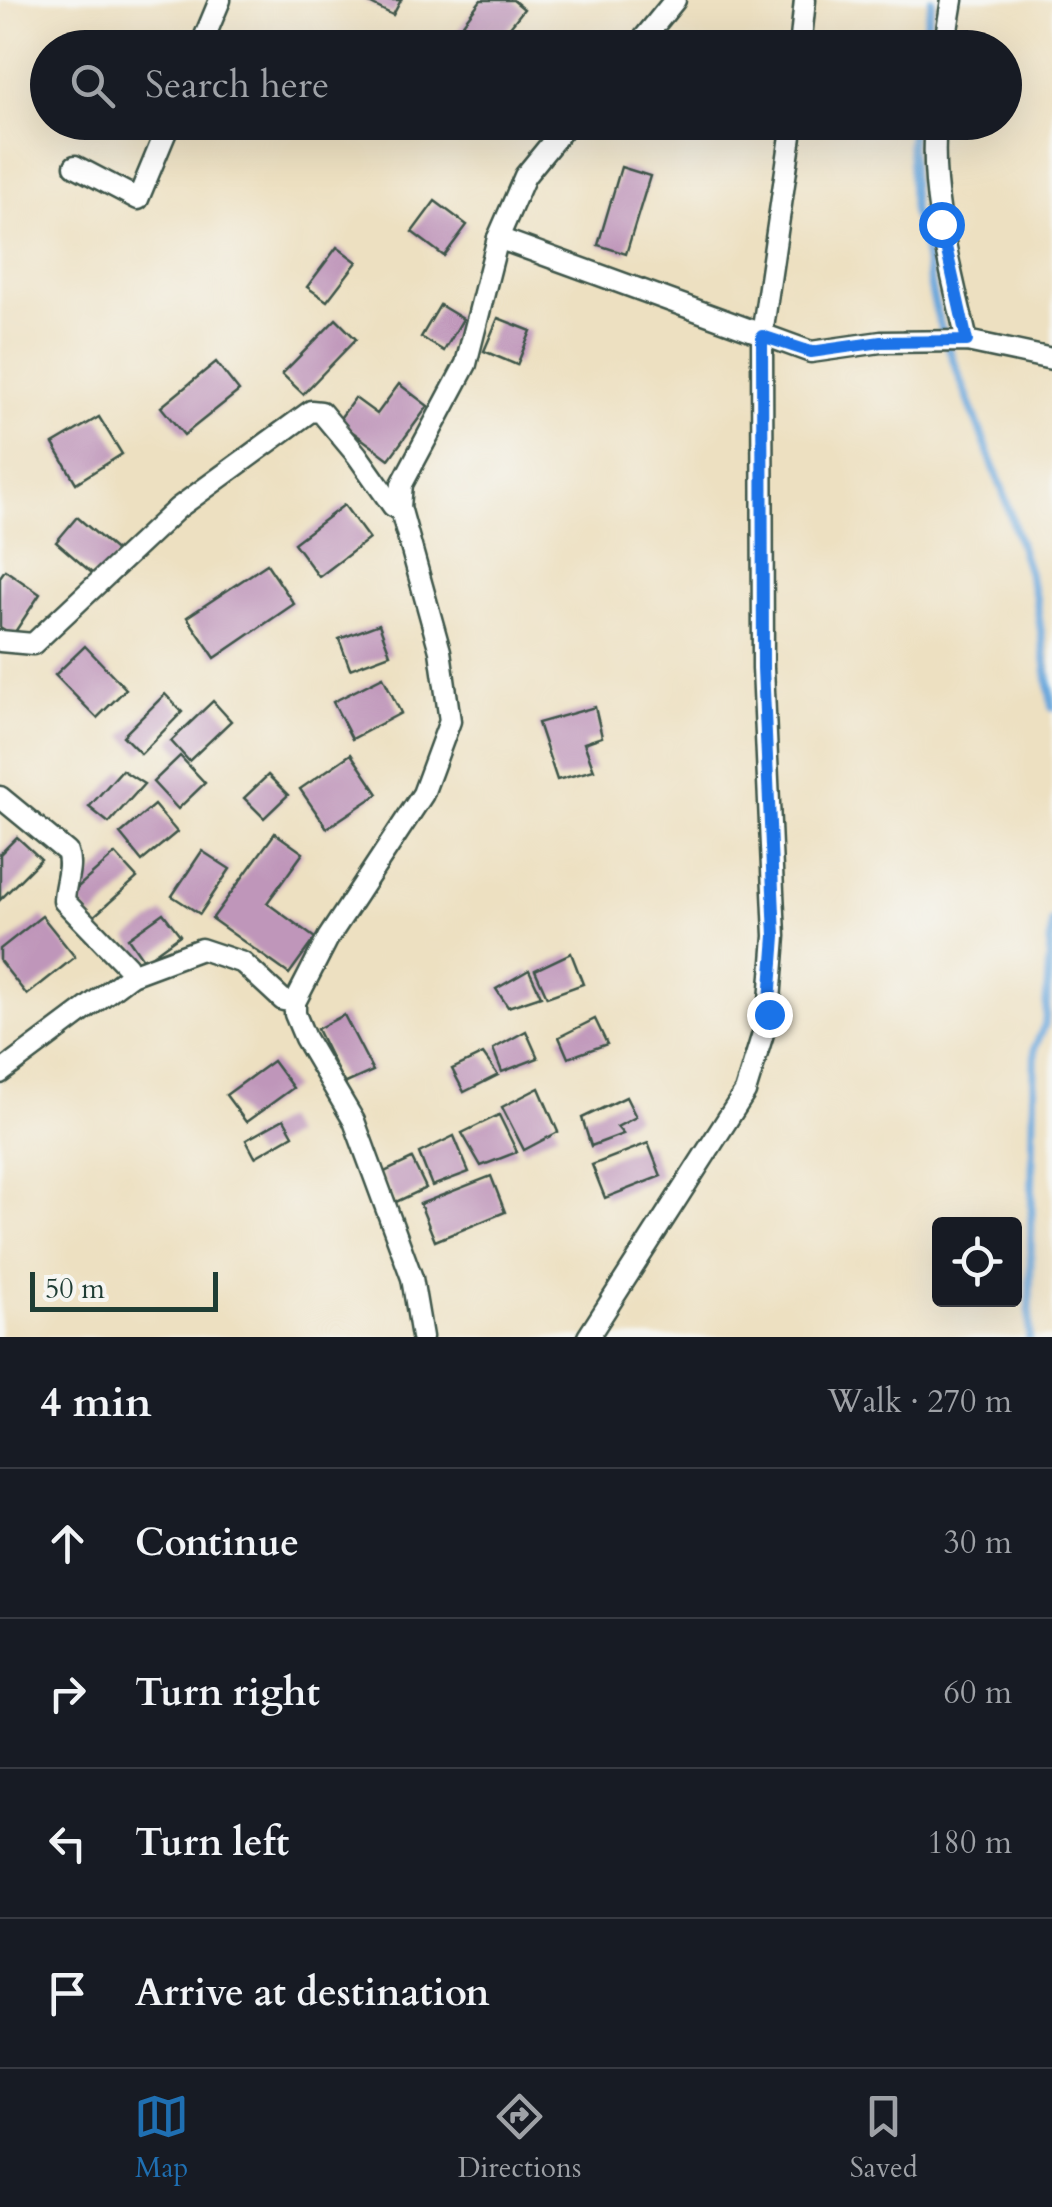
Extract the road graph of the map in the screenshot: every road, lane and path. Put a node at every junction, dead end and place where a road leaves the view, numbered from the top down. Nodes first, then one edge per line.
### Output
1 (220, 0) edge
2 (675, 0) edge
3 (805, 0) edge
4 (952, 0) edge
5 (208, 30) edge
6 (651, 30) edge
7 (802, 30) edge
8 (947, 30) edge
9 (163, 140) edge
10 (554, 140) edge
11 (790, 140) edge
12 (935, 140) edge
13 (75, 166) dead end
14 (498, 238) junction
15 (762, 336) junction
16 (967, 341) junction
17 (1052, 360) edge
18 (400, 507) junction
19 (0, 641) edge
20 (0, 797) edge
21 (131, 974) junction
22 (295, 1002) junction
23 (0, 1074) edge
24 (422, 1337) edge
25 (588, 1337) edge

1 - 5 street
2 - 6 street
3 - 7 street
4 - 8 street
9 - 13 street
10 - 14 street
11 - 15 street
12 - 16 street
14 - 15 street
14 - 18 street
15 - 16 street
15 - 25 street
16 - 17 street
18 - 19 street
18 - 22 street
20 - 21 street
21 - 22 street
21 - 23 street
22 - 24 street

